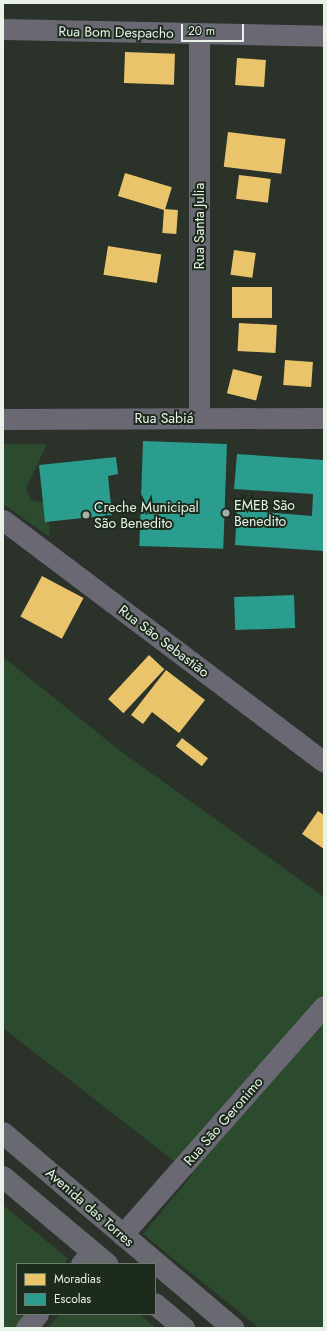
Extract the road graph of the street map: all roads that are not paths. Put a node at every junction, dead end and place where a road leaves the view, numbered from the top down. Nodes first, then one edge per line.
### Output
1 (3, 29) edge
2 (199, 34) junction
3 (324, 36) edge
4 (199, 418) junction
5 (324, 418) edge
6 (3, 419) edge
7 (3, 520) edge
8 (324, 762) edge
9 (324, 1006) edge
10 (3, 1133) edge
11 (3, 1176) edge
12 (122, 1235) junction
13 (93, 1260) edge
14 (155, 1263) edge
15 (156, 1263) edge
16 (156, 1305) edge
17 (37, 1315) edge
18 (26, 1328) edge
19 (184, 1328) edge
20 (233, 1328) edge

1 - 2 street, Rua Bom Despacho
2 - 3 street, Rua Bom Despacho
2 - 4 street, Rua Santa Julia
4 - 5 street, Rua Sabiá
4 - 6 street, Rua Sabiá
7 - 8 street, Rua São Sebastião
9 - 12 street, Rua São Geronimo
10 - 12 main road, Avenida das Torres
11 - 13 main road
12 - 14 main road, Avenida das Torres
15 - 20 main road, Avenida das Torres
16 - 19 main road
17 - 18 street

